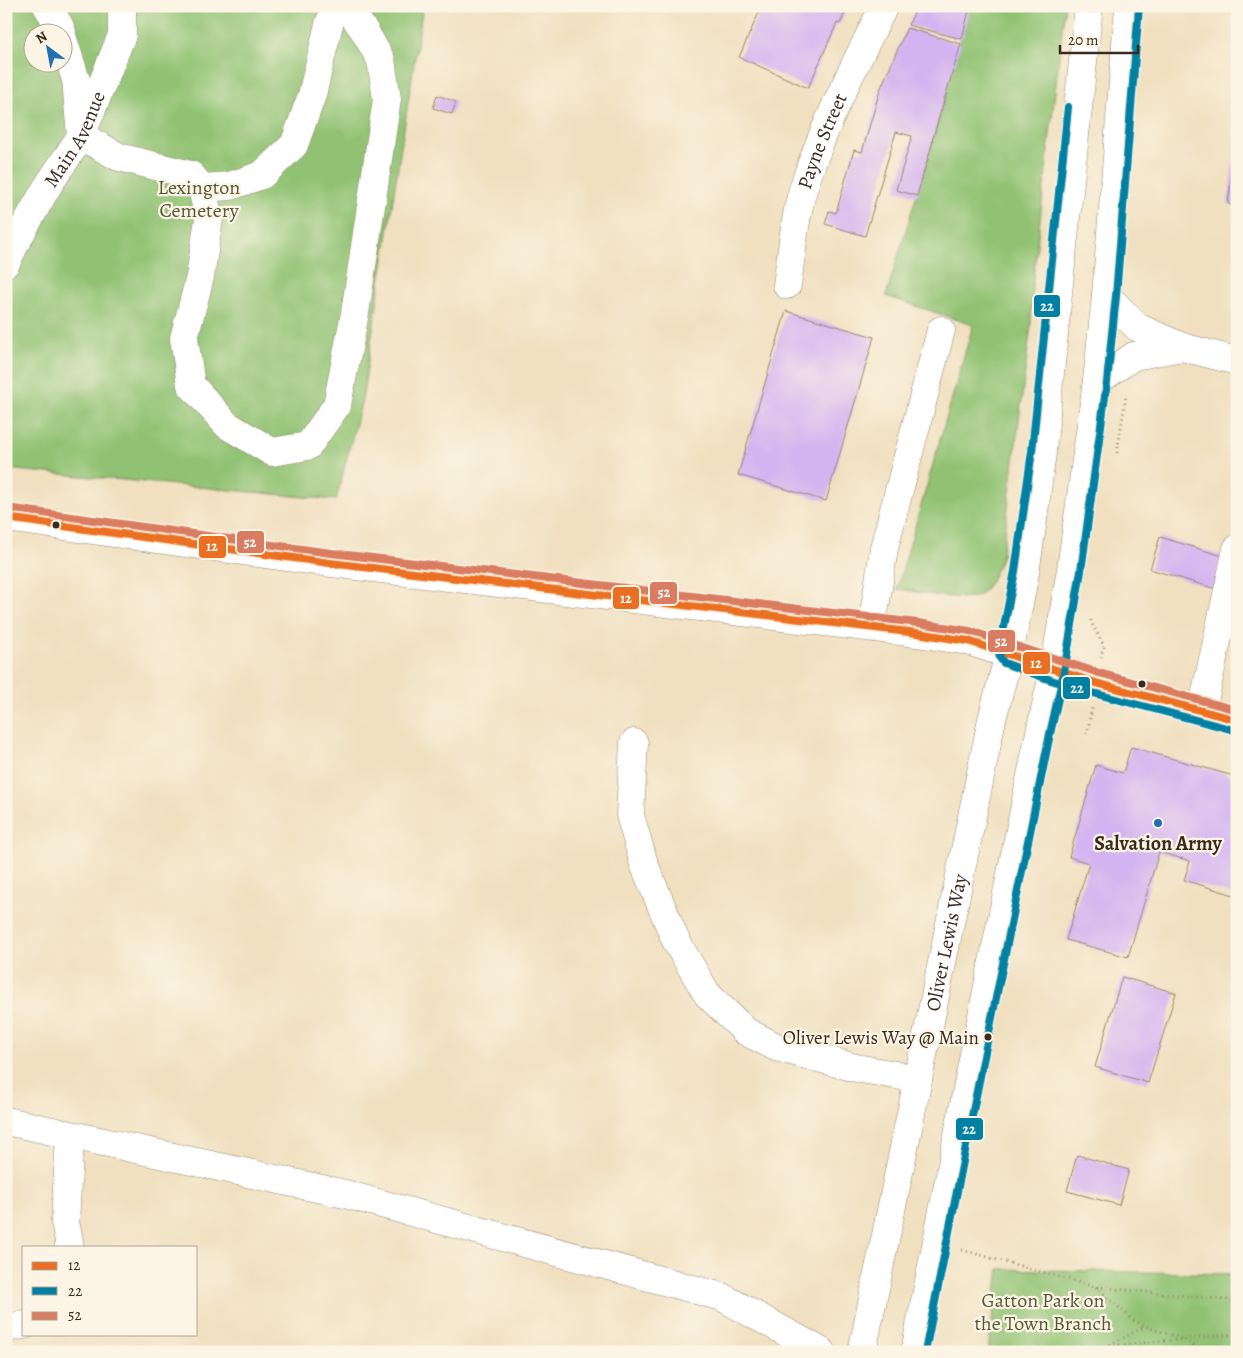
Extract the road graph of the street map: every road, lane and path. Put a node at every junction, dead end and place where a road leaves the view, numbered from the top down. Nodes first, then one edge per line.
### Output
1 (47, 6) edge
2 (122, 6) edge
3 (336, 6) edge
4 (348, 6) edge
5 (884, 6) edge
6 (1089, 6) edge
7 (1129, 6) edge
8 (57, 22) edge
9 (72, 67) edge
10 (81, 136) junction
11 (202, 188) junction
12 (6, 263) edge
13 (786, 285) dead end
14 (1106, 295) junction
15 (941, 330) dead end
16 (1182, 347) junction
17 (1237, 361) edge
18 (1097, 381) junction
19 (6, 518) edge
20 (1237, 549) edge
21 (872, 627) junction
22 (1009, 654) junction
23 (1054, 670) junction
24 (1202, 710) junction
25 (1237, 720) edge
26 (634, 743) dead end
27 (918, 1079) junction
28 (6, 1121) edge
29 (70, 1136) junction
30 (69, 1246) edge
31 (959, 1249) dead end
32 (1096, 1287) junction
33 (1237, 1301) edge
34 (22, 1325) edge
35 (1145, 1326) junction
36 (6, 1328) edge
37 (1237, 1334) edge
38 (1182, 1339) junction
39 (918, 1340) edge
40 (1108, 1346) junction
41 (822, 1352) edge
42 (862, 1352) edge
43 (1070, 1352) edge
44 (1206, 1352) edge

1 - 8 main road
2 - 10 main road, Main Avenue
3 - 11 main road
4 - 11 main road
5 - 13 main road, Payne Street
6 - 22 main road, Oliver Lewis Way
7 - 14 main road
9 - 10 main road
10 - 11 main road
10 - 12 main road, Main Avenue
14 - 16 main road
14 - 18 main road
15 - 21 main road
16 - 17 main road
16 - 18 main road
18 - 23 main road
19 - 21 main road
20 - 24 main road
21 - 22 main road
22 - 23 main road
22 - 27 main road, Oliver Lewis Way
23 - 24 main road
23 - 39 main road
24 - 25 main road
26 - 27 main road
27 - 42 main road, Oliver Lewis Way
28 - 29 main road
29 - 30 main road
29 - 41 main road
31 - 32 path
32 - 33 path
32 - 35 path
34 - 36 main road
35 - 38 path
35 - 40 path
37 - 38 path
38 - 40 path
38 - 44 path
40 - 43 path

